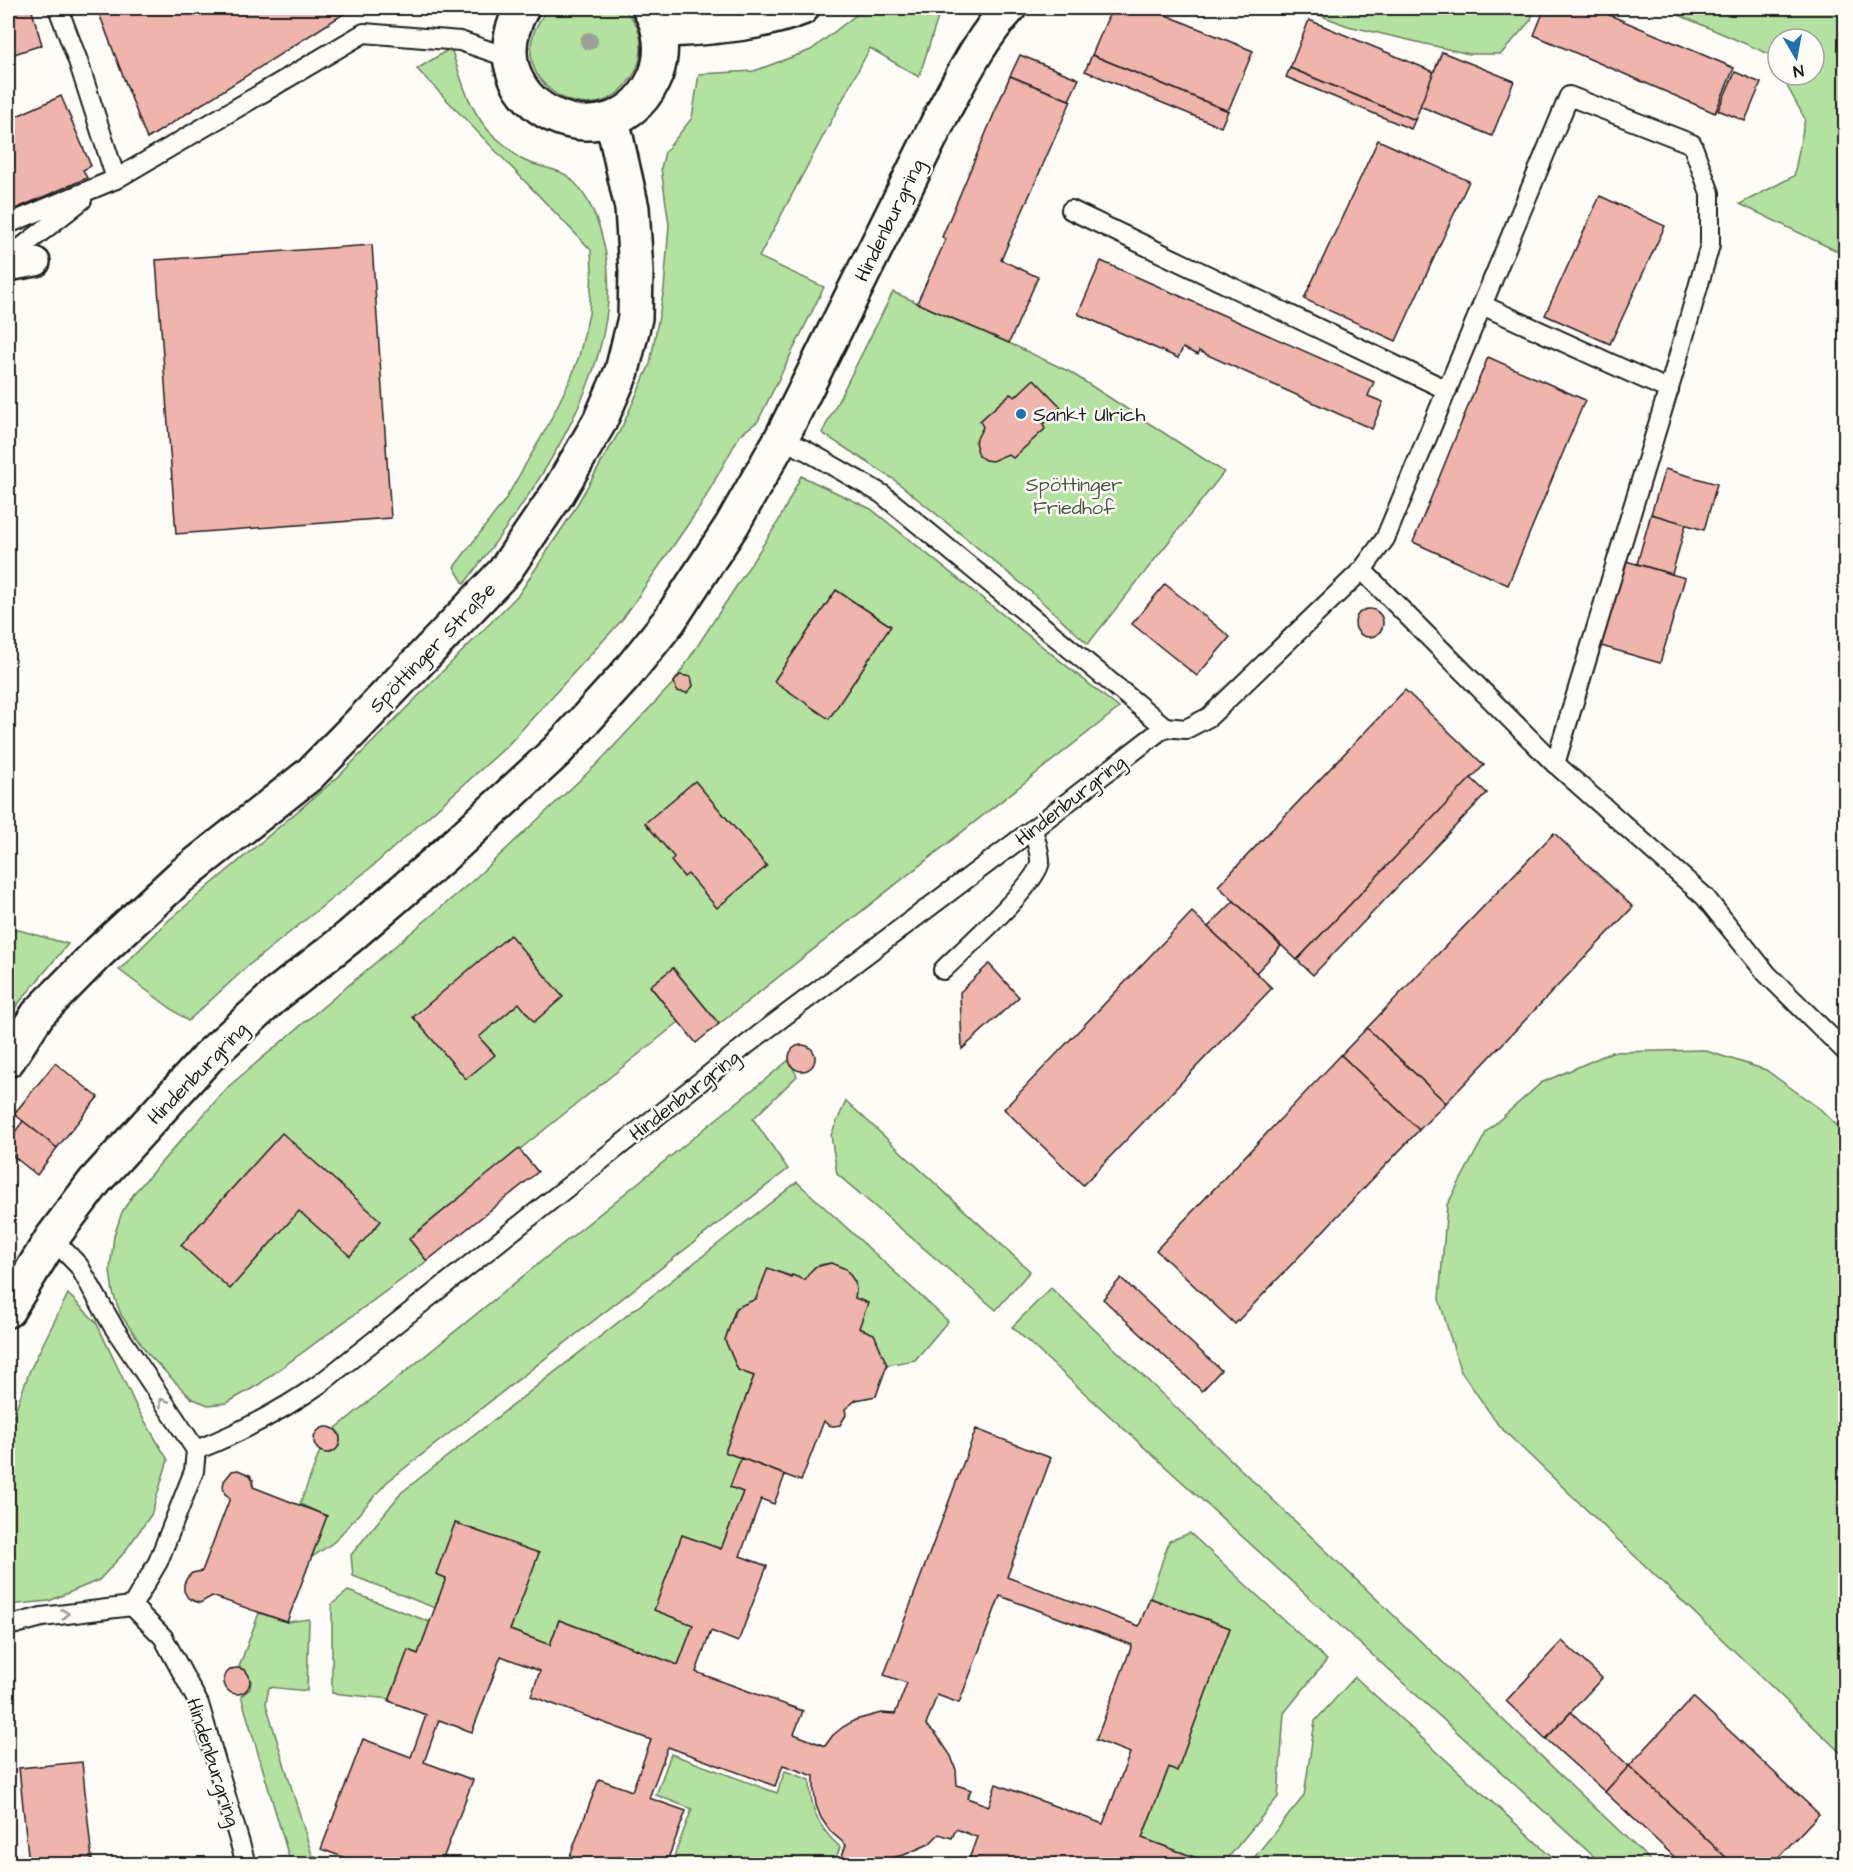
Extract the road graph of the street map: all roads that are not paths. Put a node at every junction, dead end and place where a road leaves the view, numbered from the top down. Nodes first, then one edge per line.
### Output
1 (58, 8) edge
2 (522, 8) edge
3 (802, 8) edge
4 (1009, 8) edge
5 (654, 19) edge
6 (510, 58) junction
7 (612, 119) junction
8 (108, 182) junction
9 (1071, 210) dead end
10 (8, 224) edge
11 (8, 258) edge
12 (36, 262) dead end
13 (8, 267) edge
14 (1482, 305) junction
15 (1447, 390) junction
16 (1669, 390) junction
17 (781, 439) junction
18 (1362, 570) junction
19 (1165, 727) junction
20 (1555, 764) junction
21 (1033, 829) junction
22 (943, 970) dead end
23 (1845, 1052) edge
24 (8, 1060) edge
25 (52, 1238) junction
26 (8, 1310) edge
27 (196, 1450) junction
28 (132, 1606) junction
29 (8, 1626) edge
30 (246, 1864) edge

1 - 8 lane
2 - 6 main road
3 - 5 main road
4 - 17 main road, Hindenburgring
5 - 7 main road
6 - 7 main road
6 - 8 lane
7 - 24 main road, Spöttinger Straße
8 - 10 lane
8 - 11 lane
9 - 15 lane
12 - 13 street
14 - 15 lane
14 - 16 lane
14 - 16 lane
15 - 18 lane
16 - 20 lane
17 - 19 lane
17 - 25 main road, Hindenburgring
18 - 19 lane
18 - 20 lane
19 - 21 lane, Hindenburgring
20 - 23 lane
21 - 22 lane
21 - 27 lane, Hindenburgring
25 - 26 main road, Hindenburgring
27 -> 25 lane
27 - 28 lane
29 -> 28 lane
28 - 30 lane, Hindenburgring

